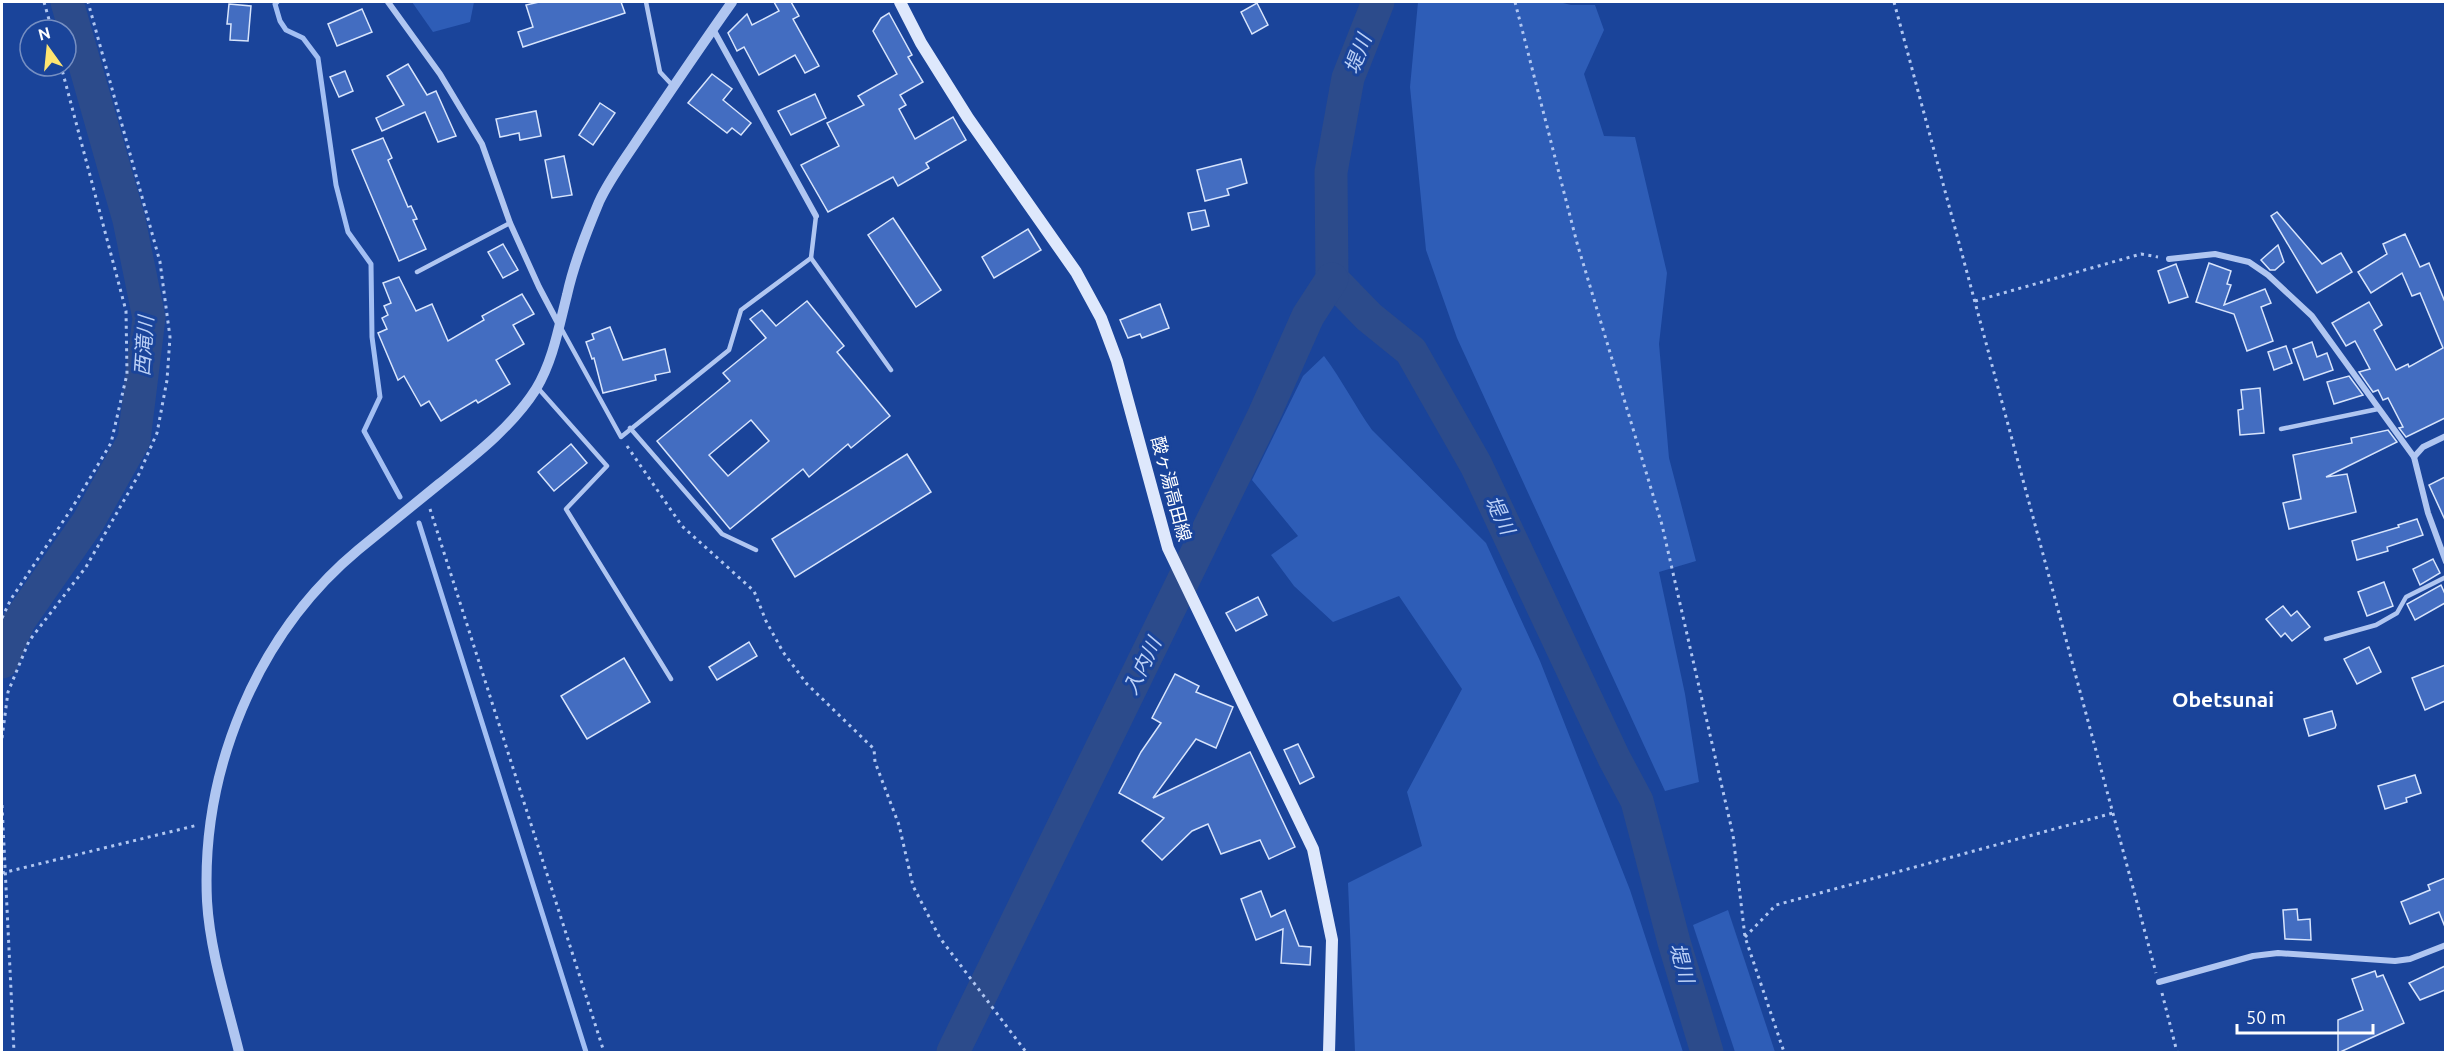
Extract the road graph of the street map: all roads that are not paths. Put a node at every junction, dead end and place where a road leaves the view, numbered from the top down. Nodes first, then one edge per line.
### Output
1 (388, 2) edge
2 (646, 2) edge
3 (732, 2) edge
4 (900, 2) edge
5 (713, 29) junction
6 (673, 86) junction
7 (816, 216) joint
8 (510, 223) junction
9 (811, 258) junction
10 (2169, 259) road end
11 (417, 272) dead end
12 (560, 327) junction
13 (891, 370) dead end
14 (537, 387) junction
15 (2378, 409) junction
16 (630, 428) junction
17 (2282, 429) dead end
18 (2445, 436) edge
19 (2414, 457) junction
20 (756, 550) dead end
21 (2445, 562) edge
22 (2445, 577) edge
23 (2325, 639) dead end
24 (671, 679) dead end
25 (2445, 945) edge
26 (2158, 982) road end
27 (239, 1053) edge
28 (1329, 1053) edge

1 - 8 street
2 - 6 lane
3 - 5 street
4 - 28 main road, 酸ヶ湯高田線
5 - 6 street
5 - 7 street
6 - 12 street
7 - 9 lane
8 - 11 lane
8 - 12 street
9 - 13 lane
9 - 16 lane
10 - 15 street
12 - 14 street
12 - 16 lane
14 - 24 lane
14 - 27 street
15 - 17 lane
15 - 19 street
16 - 20 lane
18 - 19 street
19 - 21 street
22 - 23 lane
25 - 26 street

